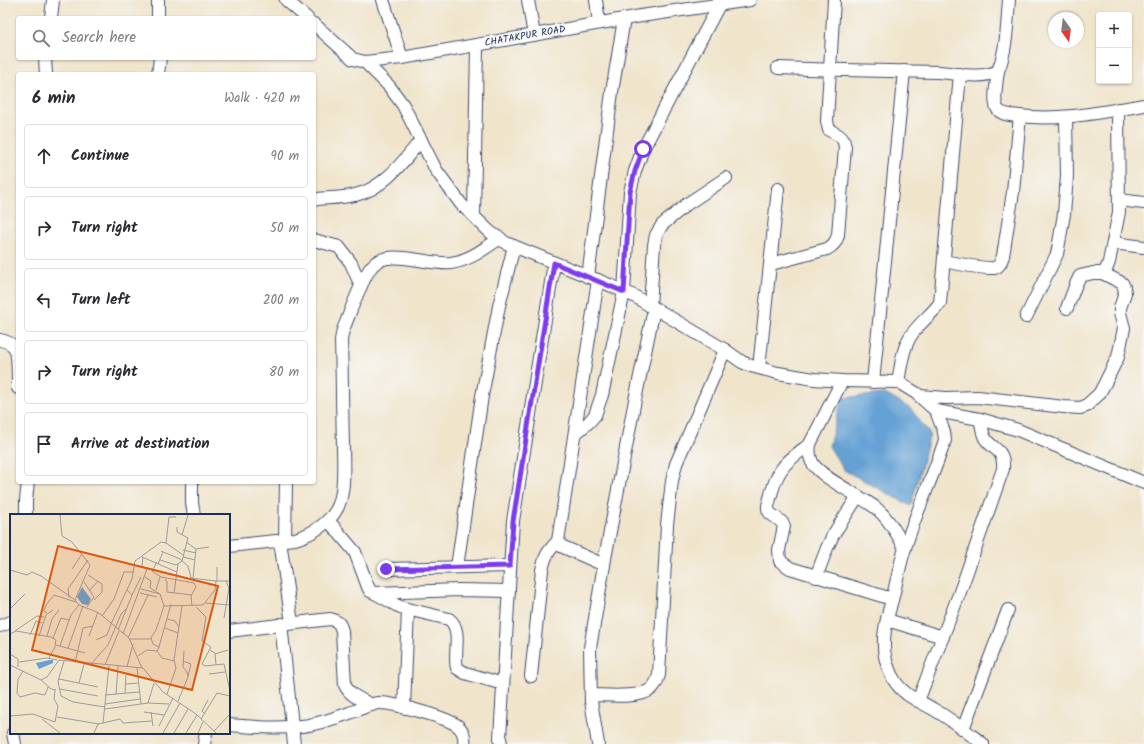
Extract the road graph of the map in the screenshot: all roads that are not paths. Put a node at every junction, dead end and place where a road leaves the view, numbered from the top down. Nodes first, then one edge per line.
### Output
1 (53, 0) edge
2 (158, 0) edge
3 (286, 0) edge
4 (383, 0) edge
5 (528, 0) edge
6 (596, 0) edge
7 (750, 0) edge
8 (834, 0) edge
9 (1009, 0) edge
10 (719, 4) junction
11 (51, 16) edge
12 (158, 16) edge
13 (305, 16) edge
14 (624, 19) junction
15 (599, 23) junction
16 (316, 26) edge
17 (534, 35) junction
18 (477, 45) junction
19 (402, 58) junction
20 (45, 60) edge
21 (160, 60) edge
22 (365, 62) junction
23 (778, 68) dead end
24 (830, 70) junction
25 (998, 71) junction
26 (46, 72) edge
27 (158, 72) edge
28 (904, 72) junction
29 (960, 74) junction
30 (1144, 104) edge
31 (1118, 109) junction
32 (1020, 116) junction
33 (1066, 117) junction
34 (421, 140) junction
35 (726, 178) dead end
36 (778, 189) dead end
37 (316, 200) edge
38 (1119, 200) junction
39 (1144, 203) edge
40 (474, 216) junction
41 (500, 238) junction
42 (316, 240) edge
43 (1113, 243) junction
44 (514, 246) junction
45 (1144, 248) edge
46 (944, 261) junction
47 (554, 263) junction
48 (771, 264) junction
49 (1102, 273) junction
50 (593, 279) junction
51 (362, 286) junction
52 (624, 292) junction
53 (652, 307) junction
54 (1067, 308) dead end
55 (1026, 316) dead end
56 (0, 340) edge
57 (725, 350) junction
58 (16, 354) edge
59 (759, 368) junction
60 (842, 381) junction
61 (874, 382) junction
62 (898, 382) junction
63 (920, 396) junction
64 (936, 411) junction
65 (980, 419) junction
66 (574, 434) junction
67 (810, 444) junction
68 (1144, 483) edge
69 (28, 484) edge
70 (192, 484) edge
71 (286, 484) edge
72 (858, 496) junction
73 (26, 514) edge
74 (194, 514) edge
75 (328, 520) junction
76 (283, 540) junction
77 (558, 541) junction
78 (230, 546) edge
79 (905, 548) junction
80 (604, 565) junction
81 (510, 566) junction
82 (457, 567) junction
83 (386, 569) dead end
84 (816, 577) junction
85 (509, 591) junction
86 (375, 593) junction
87 (892, 599) junction
88 (408, 610) junction
89 (1008, 610) dead end
90 (887, 620) junction
91 (10, 622) edge
92 (287, 623) junction
93 (0, 626) edge
94 (230, 631) edge
95 (943, 637) junction
96 (531, 676) dead end
97 (503, 684) junction
98 (591, 695) junction
99 (918, 701) junction
100 (372, 705) junction
101 (404, 708) junction
102 (230, 725) edge
103 (292, 727) junction
104 (963, 729) junction
105 (13, 734) edge
106 (206, 734) edge
107 (15, 744) edge
108 (204, 744) edge
109 (294, 744) edge
110 (464, 744) edge
111 (501, 744) edge
112 (598, 744) edge
113 (983, 744) edge

1 - 11 street
2 - 12 street
3 - 13 street
4 - 19 street
5 - 17 street
6 - 15 street
7 - 10 street, CHATAKPUR ROAD
8 - 24 street
9 - 25 street
10 - 14 street, CHATAKPUR ROAD
10 - 52 street
14 - 15 street, CHATAKPUR ROAD
14 - 50 street
15 - 17 street, CHATAKPUR ROAD
16 - 22 street
17 - 18 street, CHATAKPUR ROAD
18 - 19 street, CHATAKPUR ROAD
18 - 40 street
19 - 22 street, CHATAKPUR ROAD
20 - 26 street
21 - 27 street
22 - 34 street
23 - 24 street
24 - 28 street
24 - 48 street
25 - 29 street
25 - 32 street
28 - 29 street
28 - 61 street
29 - 46 street
30 - 31 street
31 - 33 street
31 - 38 street
32 - 33 street
32 - 46 street
33 - 55 street
34 - 37 street
34 - 40 street
35 - 53 street
36 - 48 street
38 - 39 street
38 - 43 street
40 - 41 street
41 - 44 street
41 - 51 street
42 - 51 street
43 - 45 street
43 - 49 street
44 - 47 street
44 - 82 street
46 - 62 street
47 - 50 street
47 - 81 street
48 - 59 street
49 - 54 street
49 - 63 street
50 - 52 street
50 - 66 street
51 - 75 street
52 - 53 street
52 - 66 street
53 - 57 street
53 - 80 street
56 - 58 street
57 - 59 street
57 - 98 street
59 - 60 street
60 - 61 street
60 - 67 street
61 - 62 street
62 - 63 street
63 - 64 street
64 - 65 street
64 - 79 street
65 - 68 street
65 - 95 street
66 - 77 street
67 - 72 street
67 - 84 street
69 - 73 street
70 - 74 street
71 - 76 street
72 - 79 street
72 - 84 street
75 - 76 street
75 - 86 street
76 - 78 street
76 - 92 street
77 - 80 street
77 - 96 street
79 - 87 street
80 - 98 street
81 - 82 street
81 - 85 street
82 - 83 street
84 - 87 street
85 - 86 street
85 - 97 street
86 - 88 street
87 - 90 street
88 - 97 street
88 - 101 street
89 - 104 street
90 - 95 street
90 - 99 street
91 - 93 street
92 - 94 street
92 - 100 street
92 - 103 street
95 - 99 street
97 - 111 street
98 - 112 street
99 - 104 street
100 - 101 street
100 - 103 street
101 - 110 street
102 - 103 street
103 - 109 street
104 - 113 street
105 - 107 street
106 - 108 street

